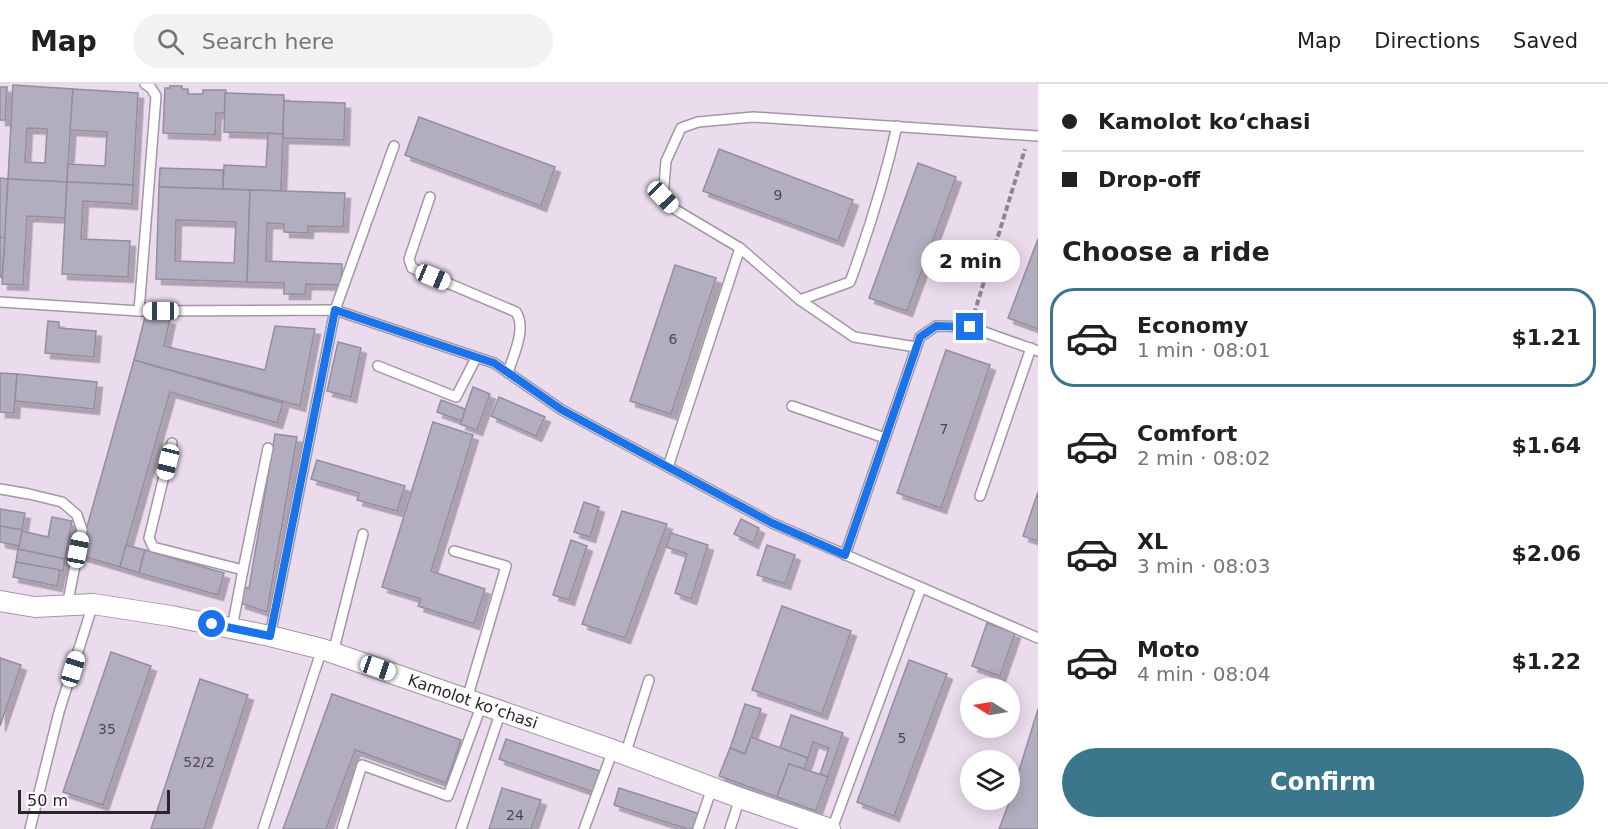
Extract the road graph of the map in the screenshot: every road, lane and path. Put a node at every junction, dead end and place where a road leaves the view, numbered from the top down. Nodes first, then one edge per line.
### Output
1 (146, 84) edge
2 (897, 126) junction
3 (1034, 136) edge
4 (394, 146) dead end
5 (430, 196) dead end
6 (740, 248) junction
7 (800, 300) junction
8 (0, 302) edge
9 (335, 310) junction
10 (140, 311) junction
11 (970, 327) junction
12 (916, 347) junction
13 (1034, 350) edge
14 (476, 358) junction
15 (378, 366) dead end
16 (508, 373) junction
17 (792, 406) dead end
18 (885, 438) junction
19 (172, 443) dead end
20 (268, 448) dead end
21 (668, 467) junction
22 (0, 489) edge
23 (980, 496) dead end
24 (363, 534) dead end
25 (454, 550) dead end
26 (845, 555) junction
27 (243, 570) junction
28 (921, 588) junction
29 (0, 601) edge
30 (93, 604) junction
31 (68, 606) junction
32 (232, 628) junction
33 (270, 636) junction
34 (1038, 638) edge
35 (328, 651) junction
36 (649, 681) dead end
37 (483, 705) junction
38 (619, 753) junction
39 (712, 788) junction
40 (740, 798) junction
41 (30, 829) edge
42 (263, 829) edge
43 (342, 829) edge
44 (461, 829) edge
45 (585, 829) edge
46 (698, 829) edge
47 (730, 829) edge
48 (831, 829) edge

1 - 10 lane
2 - 3 lane
2 - 6 lane
2 - 7 lane
3 - 11 path
4 - 9 lane
5 - 16 lane
6 - 7 lane
6 - 21 lane
7 - 12 lane
8 - 10 lane
9 - 10 lane
9 - 14 lane
9 - 33 lane
11 - 12 lane
11 - 13 lane
12 - 18 lane
13 - 23 lane
14 - 15 lane
14 - 16 lane
16 - 21 lane
17 - 18 lane
18 - 26 lane
19 - 27 lane
20 - 27 lane
21 - 26 lane
22 - 31 lane
24 - 35 lane
25 - 37 lane
26 - 28 lane
27 - 32 lane
28 - 34 lane
28 - 48 lane
29 - 31 street, Kamolot koʻchasi
30 - 31 street, Kamolot koʻchasi
30 - 32 street, Kamolot koʻchasi
30 - 41 lane
32 - 33 street, Kamolot koʻchasi
33 - 35 street, Kamolot koʻchasi
35 - 37 street, Kamolot koʻchasi
35 - 42 lane
36 - 38 lane
37 - 38 street, Kamolot koʻchasi
37 - 43 lane
37 - 44 lane
38 - 39 street, Kamolot koʻchasi
38 - 45 lane
39 - 40 street, Kamolot koʻchasi
39 - 46 lane
40 - 47 lane
40 - 48 street, Kamolot koʻchasi

